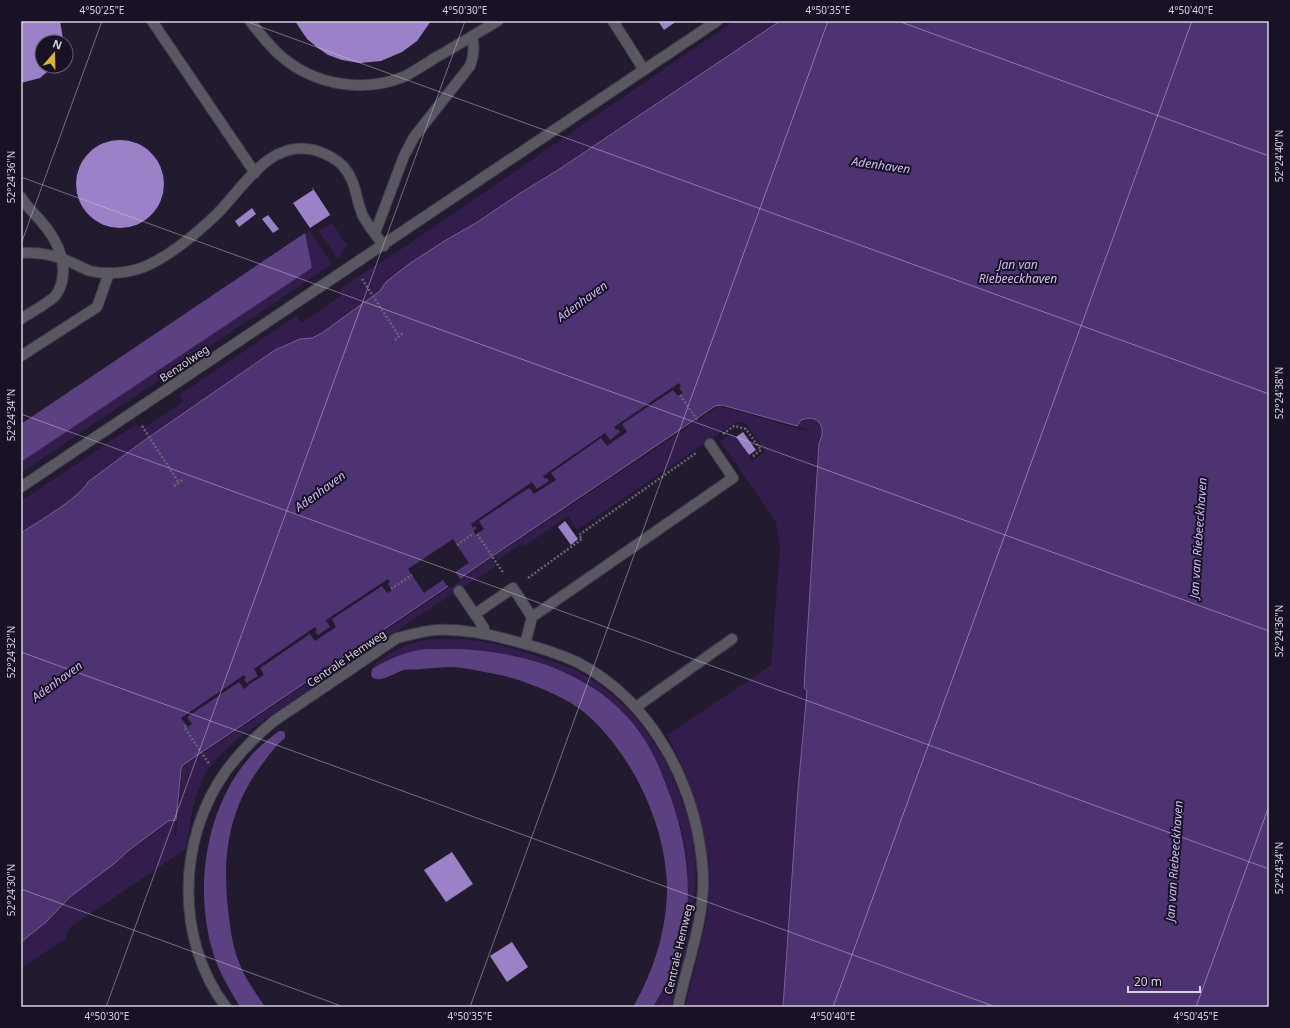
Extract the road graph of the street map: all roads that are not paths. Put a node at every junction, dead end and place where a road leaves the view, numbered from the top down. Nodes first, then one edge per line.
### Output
1 (152, 21) edge
2 (250, 21) edge
3 (498, 21) edge
4 (613, 21) edge
5 (717, 21) edge
6 (472, 37) junction
7 (644, 70) junction
8 (255, 173) junction
9 (21, 197) edge
10 (375, 234) junction
11 (384, 246) junction
12 (21, 253) edge
13 (63, 259) junction
14 (109, 273) junction
15 (21, 319) edge
16 (21, 356) edge
17 (710, 444) road end
18 (21, 487) edge
19 (459, 591) dead end
20 (475, 614) junction
21 (532, 617) junction
22 (483, 634) junction
23 (732, 639) dead end
24 (524, 644) junction
25 (636, 708) junction
26 (226, 1007) edge
27 (678, 1007) edge

1 - 8 street
2 - 6 street
3 - 6 street
4 - 7 street
5 - 7 street, Benzolweg
6 - 10 street
7 - 11 street, Benzolweg
8 - 10 street
8 - 14 street
9 - 13 street
10 - 11 street
11 - 18 street, Benzolweg
12 - 13 street
13 - 14 street
13 - 15 street
14 - 16 street
17 - 21 street
19 - 20 street
20 - 21 street
20 - 22 street
21 - 24 street
22 - 24 street, Centrale Hemweg
22 - 26 street, Centrale Hemweg
23 - 25 street
24 - 25 street, Centrale Hemweg
25 - 27 street, Centrale Hemweg

